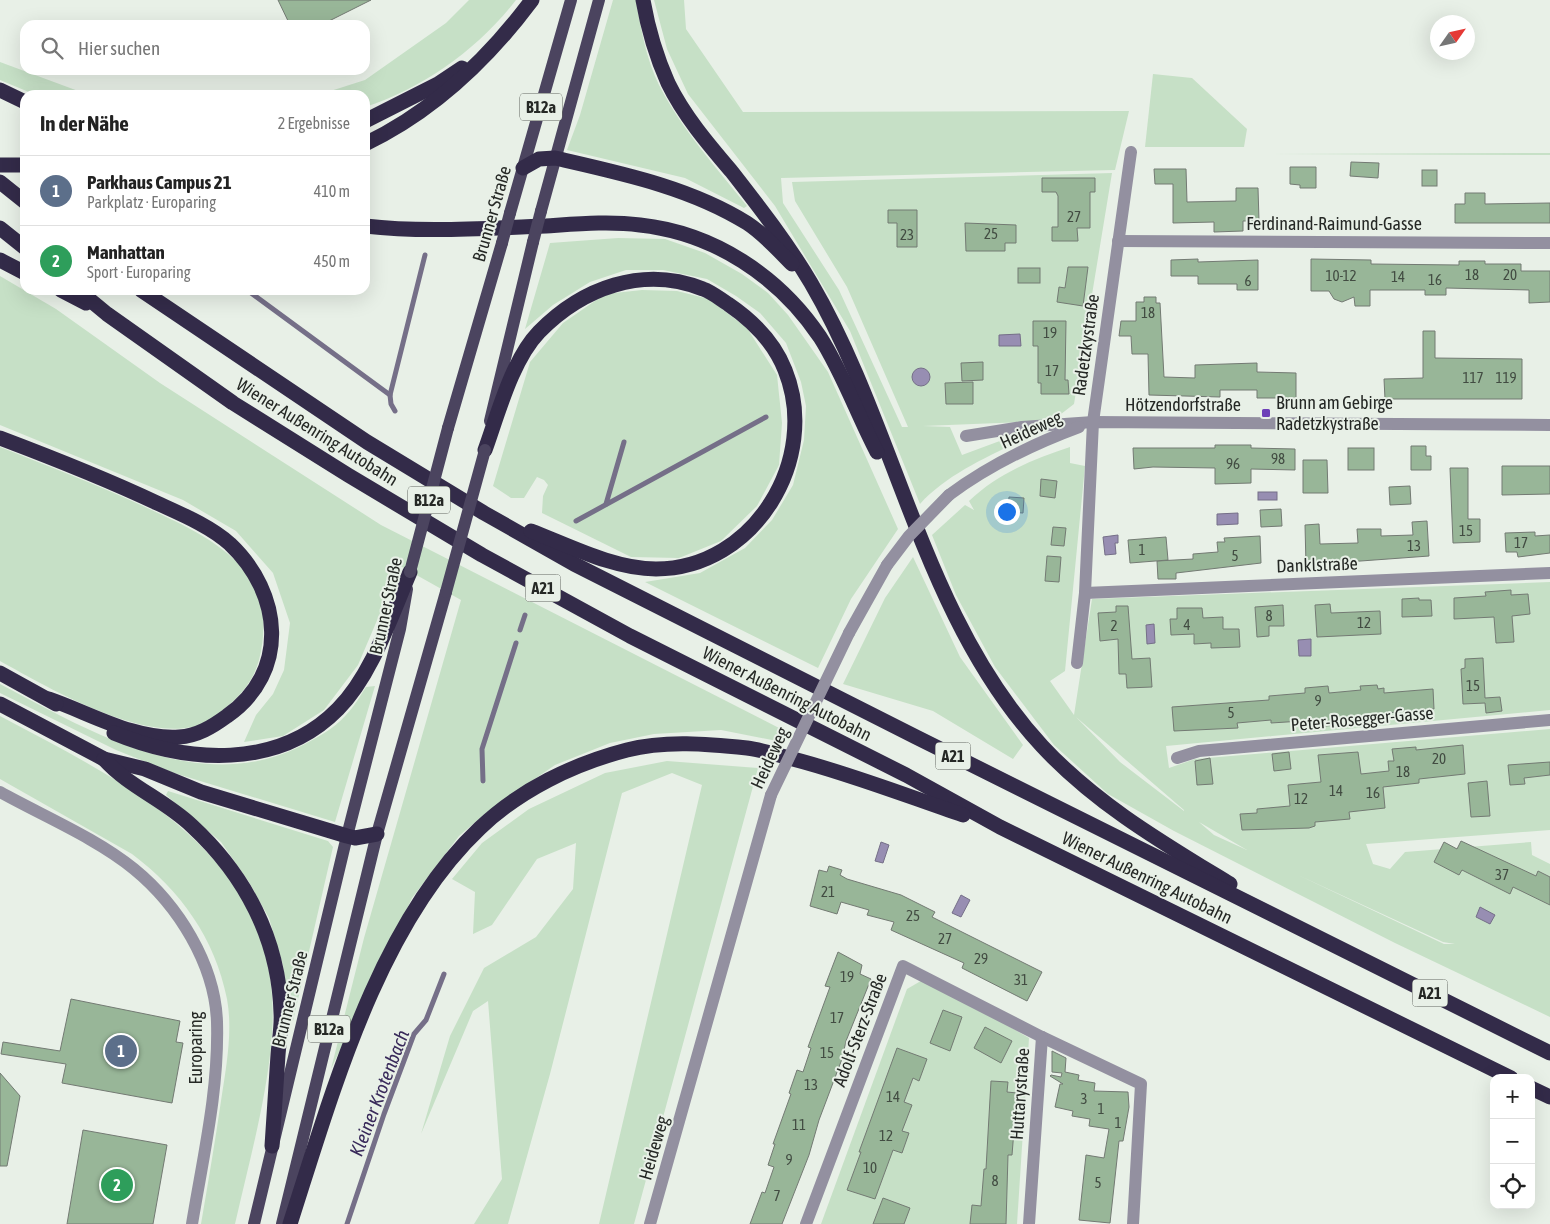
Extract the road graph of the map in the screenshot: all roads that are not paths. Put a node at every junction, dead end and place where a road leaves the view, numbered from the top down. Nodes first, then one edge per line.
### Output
1 (532, 0) edge
2 (571, 0) edge
3 (599, 0) edge
4 (643, 0) edge
5 (490, 50) junction
6 (0, 90) edge
7 (20, 100) edge
8 (370, 118) edge
9 (370, 142) edge
10 (1131, 152) dead end
11 (555, 158) junction
12 (0, 165) edge
13 (20, 165) edge
14 (523, 168) junction
15 (0, 182) edge
16 (20, 198) edge
17 (370, 226) edge
18 (0, 228) edge
19 (1118, 240) junction
20 (1550, 243) edge
21 (20, 244) edge
22 (0, 260) edge
23 (20, 270) edge
24 (810, 281) junction
25 (70, 295) edge
26 (84, 295) edge
27 (148, 295) edge
28 (106, 314) junction
29 (1092, 422) junction
30 (1550, 425) edge
31 (966, 436) dead end
32 (0, 438) edge
33 (485, 450) junction
34 (484, 513) junction
35 (910, 513) junction
36 (410, 572) junction
37 (1550, 573) edge
38 (1085, 593) junction
39 (1077, 663) dead end
40 (0, 672) edge
41 (49, 699) junction
42 (0, 704) edge
43 (1550, 720) edge
44 (1177, 758) dead end
45 (104, 759) junction
46 (0, 792) edge
47 (1000, 827) junction
48 (377, 834) junction
49 (347, 836) junction
50 (1310, 934) junction
51 (1042, 1037) junction
52 (1550, 1053) edge
53 (1503, 1074) edge
54 (1535, 1090) edge
55 (1550, 1097) edge
56 (272, 1146) junction
57 (192, 1224) edge
58 (254, 1224) edge
59 (282, 1224) edge
60 (290, 1224) edge
61 (650, 1224) edge
62 (806, 1224) edge
63 (1029, 1224) edge
64 (1133, 1224) edge

1 - 5 highway
2 - 14 main road, Brunner Straße / B12a
3 - 11 main road, B12a
4 - 24 highway
5 - 8 highway
5 - 9 highway
6 - 7 highway
10 - 19 street, Radetzkystraße
11 - 14 highway
11 - 24 highway
11 - 33 main road, B12a, bridge
12 - 13 highway
14 - 36 main road, Brunner Straße / B12a, bridge
15 - 16 highway
17 - 35 highway
18 - 21 highway
19 - 20 street, Ferdinand-Raimund-Gasse
19 - 29 street, Radetzkystraße
22 - 23 highway
24 - 35 highway
25 - 28 highway
26 - 28 highway, Wiener Außenring Autobahn / A21
27 - 34 highway, Wiener Außenring Autobahn / A21
28 - 47 highway, Wiener Außenring Autobahn / A21
29 - 30 street, Hötzendorfstraße
29 - 31 street, Hötzendorfstraße
29 - 38 street, Radetzkystraße
29 - 61 street, Heideweg, bridge
32 - 41 highway
33 - 34 highway
33 - 48 main road, B12a, bridge
34 - 50 highway, Wiener Außenring Autobahn / A21
35 - 50 highway
36 - 41 highway
36 - 49 main road, Brunner Straße / B12a
37 - 38 street, Danklstraße
38 - 39 street, Radetzkystraße
40 - 41 highway
42 - 45 highway
43 - 44 street, Peter-Rosegger-Gasse
45 - 49 highway
45 - 56 highway
46 - 57 street, Europaring
47 - 53 highway, Wiener Außenring Autobahn / A21
47 - 60 highway
48 - 49 highway
48 - 59 main road, B12a
49 - 56 main road, Brunner Straße / B12a
50 - 52 highway, Wiener Außenring Autobahn / A21
51 - 62 street, Adolf-Sterz-Straße
51 - 63 street, Huttarystraße
51 - 64 street, Huttarystraße
54 - 55 highway
56 - 58 main road, Brunner Straße / B12a

